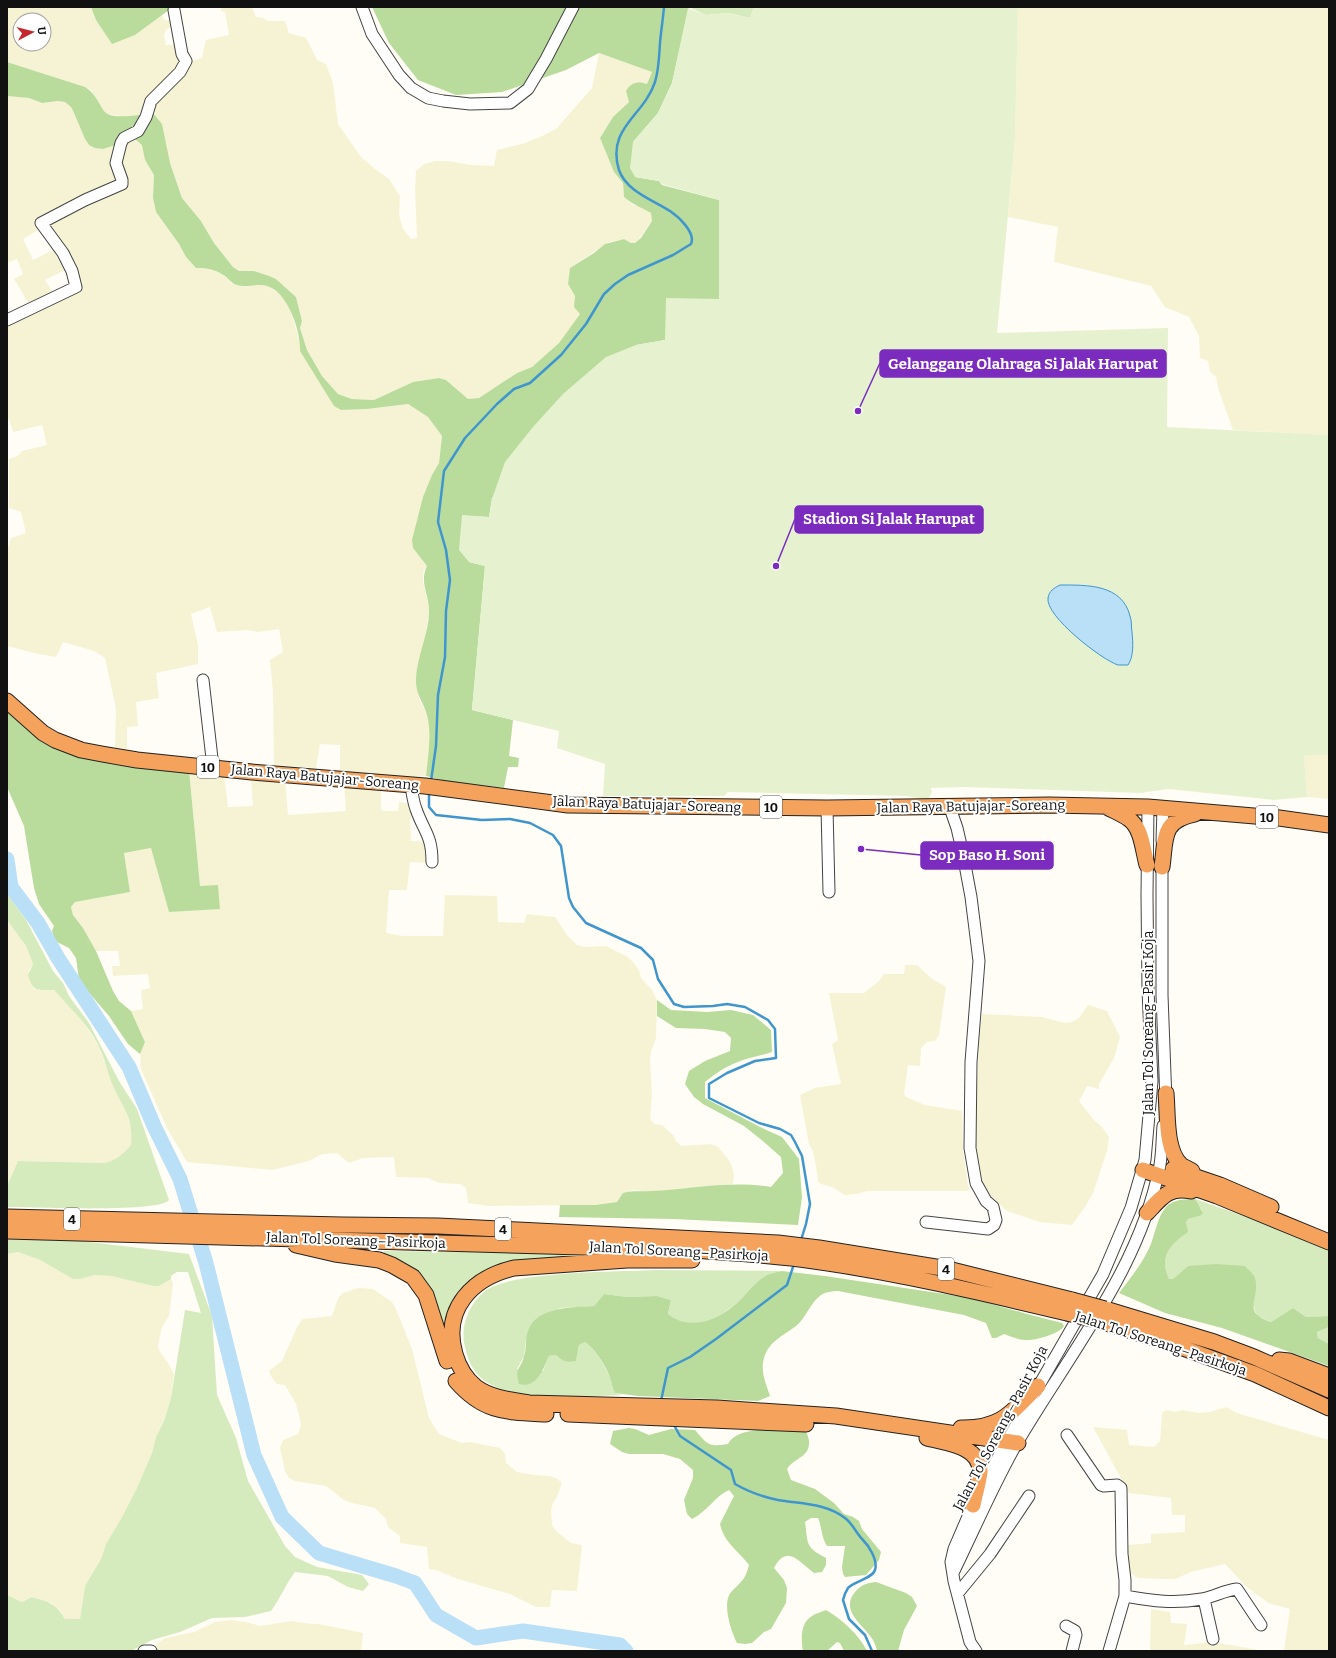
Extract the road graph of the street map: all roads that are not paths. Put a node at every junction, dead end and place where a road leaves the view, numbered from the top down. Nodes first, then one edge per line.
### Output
1 (362, 7) edge
2 (573, 7) edge
3 (174, 10) dead end
4 (7, 320) edge
5 (203, 680) dead end
6 (7, 701) edge
7 (213, 767) junction
8 (426, 786) junction
9 (949, 805) junction
10 (1104, 806) junction
11 (1155, 807) junction
12 (827, 808) junction
13 (1205, 812) junction
14 (1329, 824) edge
15 (432, 862) dead end
16 (1147, 865) junction
17 (1162, 867) junction
18 (829, 892) dead end
19 (1166, 1093) junction
20 (1151, 1167) junction
21 (1218, 1191) junction
22 (1146, 1213) junction
23 (7, 1217) edge
24 (926, 1222) dead end
25 (136, 1228) junction
26 (229, 1230) junction
27 (7, 1231) edge
28 (1329, 1232) edge
29 (260, 1237) junction
30 (1329, 1242) edge
31 (776, 1254) junction
32 (1103, 1315) junction
33 (1254, 1357) junction
34 (1329, 1376) edge
35 (1038, 1386) junction
36 (1329, 1390) edge
37 (1329, 1408) edge
38 (644, 1411) junction
39 (691, 1413) junction
40 (896, 1425) junction
41 (1067, 1435) dead end
42 (923, 1436) junction
43 (1010, 1446) junction
44 (1029, 1496) dead end
45 (973, 1505) junction
46 (953, 1574) junction
47 (958, 1593) junction
48 (1125, 1596) junction
49 (1204, 1599) junction
50 (1261, 1625) dead end
51 (1066, 1626) dead end
52 (1213, 1639) dead end
53 (144, 1651) edge
54 (151, 1651) edge
55 (976, 1651) edge
56 (1072, 1651) edge
57 (1109, 1651) edge

1 - 2 street
3 - 4 street
5 - 7 street
6 - 7 highway, Jalan Raya Batujajar-Soreang / 10
7 - 8 highway, Jalan Raya Batujajar-Soreang / 10
8 - 12 highway, Jalan Raya Batujajar-Soreang / 10
8 - 15 street
9 - 10 highway, Jalan Raya Batujajar-Soreang / 10
9 - 12 highway, Jalan Raya Batujajar-Soreang / 10
9 - 24 street
10 - 11 highway, Jalan Raya Batujajar-Soreang / 10
10 - 16 highway
11 - 13 highway, Jalan Raya Batujajar-Soreang / 10
11 - 16 street, Jalan Tol Soreang–Pasir Koja
11 - 17 street, Jalan Tol Soreang–Pasir Koja
12 - 18 street
13 - 14 highway, Jalan Raya Batujajar-Soreang / 10
13 - 17 highway
16 - 20 street, Jalan Tol Soreang–Pasir Koja
17 - 19 street, Jalan Tol Soreang–Pasir Koja
19 - 20 street, Jalan Tol Soreang–Pasir Koja
19 - 21 highway
20 - 21 highway
20 - 22 street, Jalan Tol Soreang–Pasir Koja
20 - 35 street, Jalan Tol Soreang–Pasir Koja
21 - 22 highway
21 - 28 highway
21 - 30 highway
22 - 43 street, Jalan Tol Soreang–Pasir Koja
23 - 25 highway, Jalan Tol Soreang–Pasirkoja / 4
25 - 26 highway, Jalan Tol Soreang–Pasirkoja / 4
25 - 27 highway, Jalan Tol Soreang–Pasirkoja / 4
26 - 29 highway, Jalan Tol Soreang–Pasirkoja / 4
26 - 31 highway, Jalan Tol Soreang–Pasirkoja / 4
29 - 31 highway, Jalan Tol Soreang–Pasirkoja / 4
29 - 38 highway
31 - 32 highway, Jalan Tol Soreang–Pasirkoja / 4, bridge
31 - 38 highway
32 - 33 highway, Jalan Tol Soreang–Pasirkoja / 4
32 - 37 highway, Jalan Tol Soreang–Pasirkoja / 4
33 - 34 highway
33 - 36 highway, Jalan Tol Soreang–Pasirkoja / 4
35 - 40 highway
35 - 43 street, Jalan Tol Soreang–Pasir Koja
38 - 39 highway
39 - 40 highway
39 - 42 highway
40 - 43 highway
41 - 48 street
42 - 43 highway
42 - 45 highway
43 - 45 street, Jalan Tol Soreang–Pasir Koja
43 - 46 street, Jalan Tol Soreang–Pasir Koja
44 - 47 street
45 - 46 street, Jalan Tol Soreang–Pasir Koja
46 - 47 street
47 - 55 street
48 - 49 street
48 - 57 street
49 - 50 street
49 - 52 street
51 - 56 street
53 - 54 street

